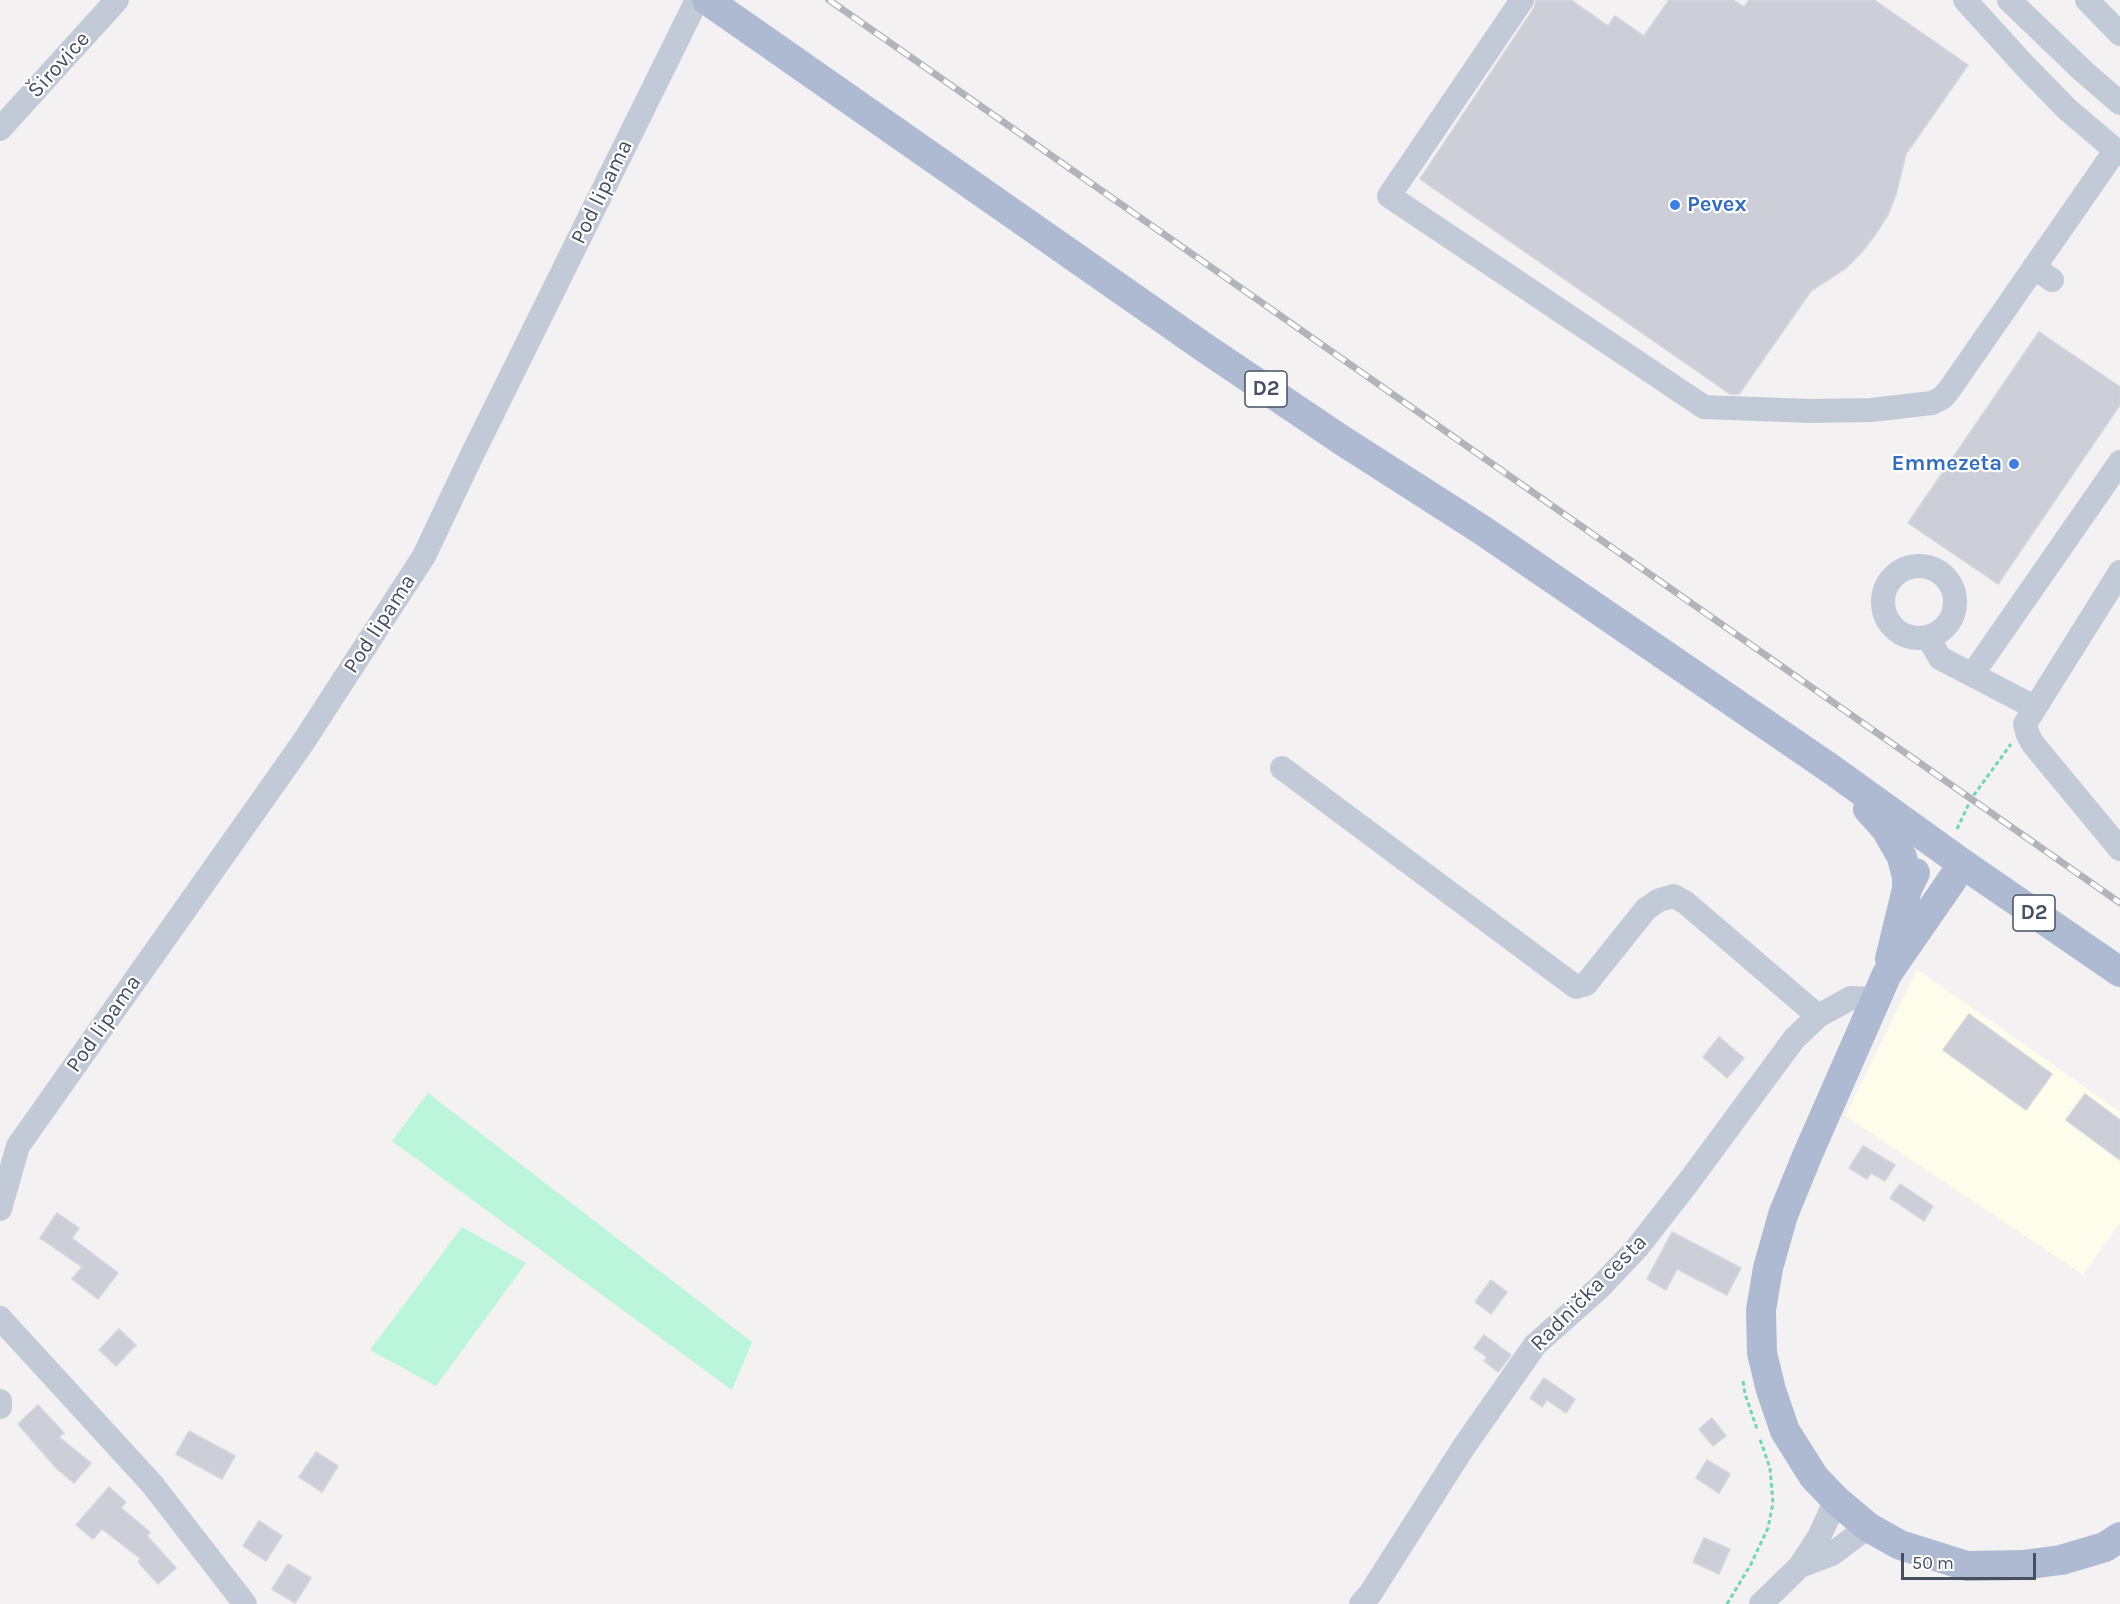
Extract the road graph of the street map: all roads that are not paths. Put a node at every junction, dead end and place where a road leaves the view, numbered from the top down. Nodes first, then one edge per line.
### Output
1 (117, 0) edge
2 (697, 0) edge
3 (707, 0) edge
4 (1522, 0) edge
5 (1965, 0) edge
6 (2009, 0) edge
7 (2087, 0) edge
8 (2120, 33) edge
9 (2120, 103) edge
10 (0, 129) edge
11 (2117, 153) edge
12 (2120, 462) edge
13 (2120, 572) edge
14 (2113, 601) edge
15 (1928, 637) dead end
16 (1972, 675) junction
17 (2029, 715) junction
18 (1282, 768) dead end
19 (1831, 769) junction
20 (2120, 849) edge
21 (1955, 859) junction
22 (1906, 889) junction
23 (2120, 972) edge
24 (1881, 986) junction
25 (1818, 1016) junction
26 (0, 1209) edge
27 (0, 1318) edge
28 (0, 1401) edge
29 (0, 1407) edge
30 (1836, 1500) junction
31 (1868, 1527) junction
32 (2120, 1537) edge
33 (1800, 1566) junction
34 (245, 1604) edge
35 (1361, 1604) edge
36 (1761, 1604) edge

1 - 10 street, Širovice
2 - 26 street, Pod lipama
3 - 19 main road, D2
4 - 11 street
5 - 11 street
6 - 9 street
7 - 8 street
12 - 16 street
13 - 14 street
14 - 17 street
15 - 16 street
16 - 17 street
17 - 20 street
18 - 25 street
19 - 21 main road, D2
19 - 22 main road
21 - 22 main road
21 - 23 main road, D2
21 - 24 main road
22 - 24 main road
24 - 25 street, Radnička cesta
24 - 30 main road
25 - 35 street, Radnička cesta
27 - 34 street
28 - 29 street
30 - 31 main road
30 - 33 street
31 - 32 main road
31 - 33 street
33 - 36 street

